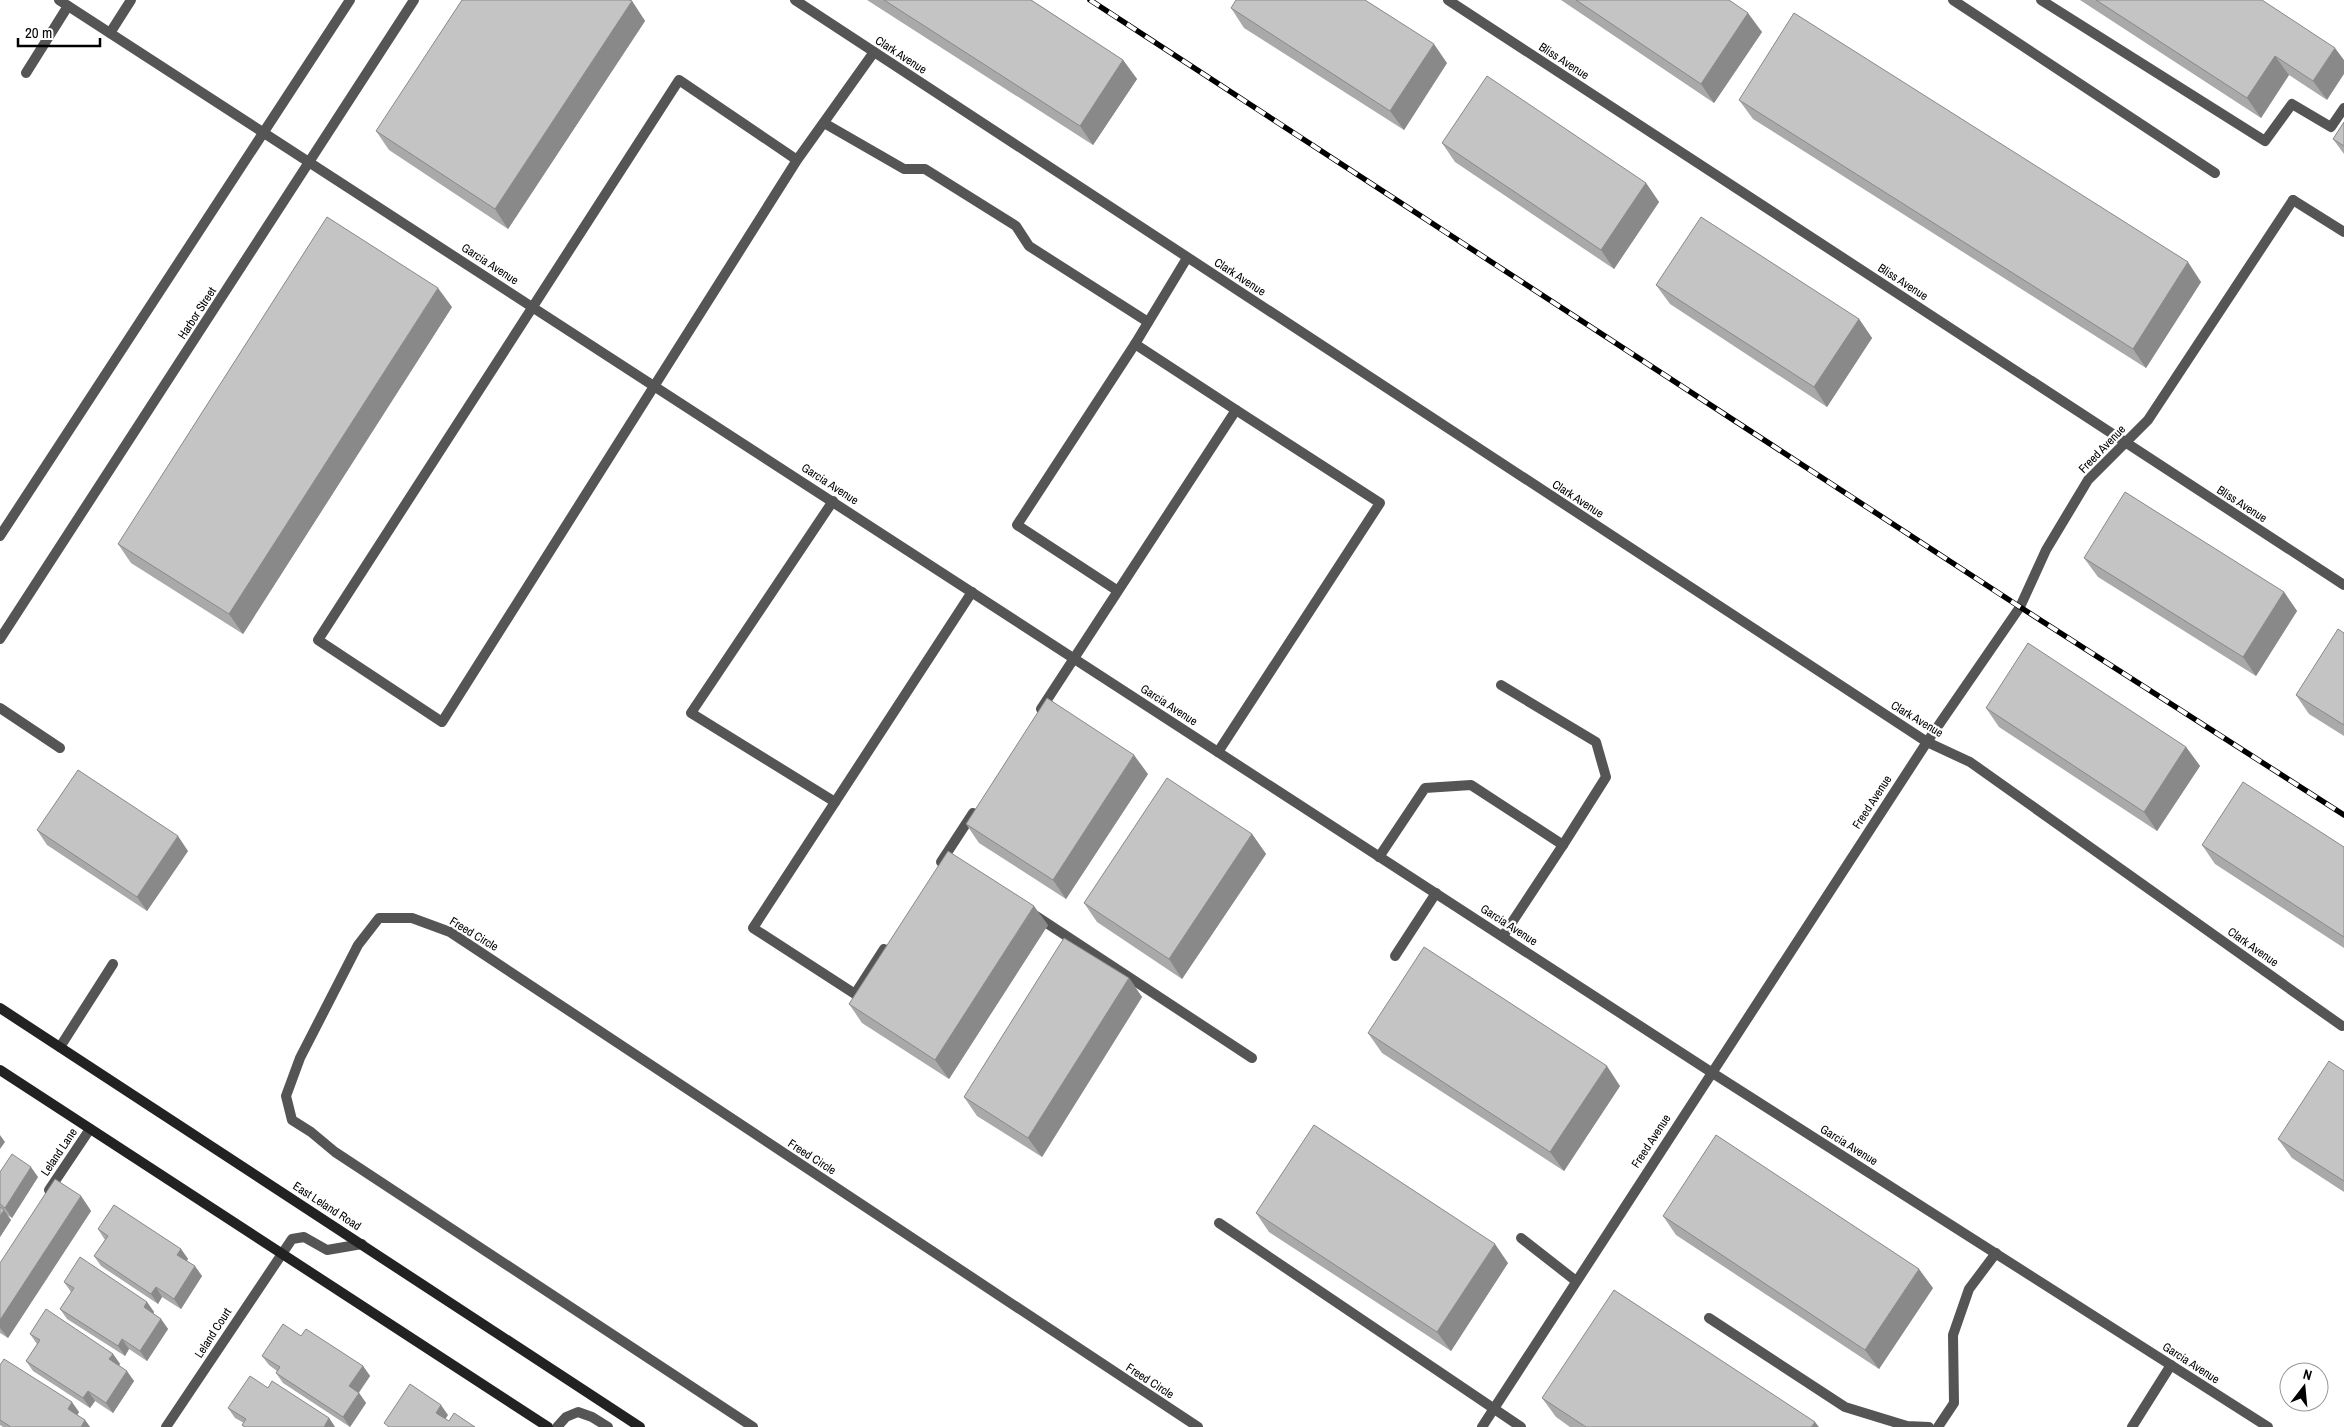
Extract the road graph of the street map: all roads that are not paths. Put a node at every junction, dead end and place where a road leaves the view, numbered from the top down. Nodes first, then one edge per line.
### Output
1 (131, 0) edge
2 (350, 0) edge
3 (414, 0) edge
4 (795, 0) edge
5 (1448, 0) edge
6 (1952, 0) edge
7 (2041, 0) edge
8 (64, 3) edge
9 (110, 33) junction
10 (874, 52) junction
11 (26, 73) dead end
12 (2344, 108) edge
13 (824, 123) junction
14 (265, 132) junction
15 (797, 160) junction
16 (310, 162) junction
17 (2215, 173) dead end
18 (2344, 232) edge
19 (1188, 258) junction
20 (532, 306) junction
21 (1148, 322) junction
22 (1135, 344) junction
23 (654, 385) junction
24 (1236, 410) junction
25 (2124, 442) junction
26 (833, 501) junction
27 (0, 536) edge
28 (2344, 585) edge
29 (1118, 591) junction
30 (972, 592) junction
31 (0, 639) edge
32 (1074, 658) junction
33 (1501, 685) dead end
34 (0, 708) edge
35 (1034, 719) edge
36 (1926, 742) junction
37 (60, 748) dead end
38 (1218, 752) junction
39 (834, 802) junction
40 (979, 804) edge
41 (1563, 846) junction
42 (1380, 857) junction
43 (937, 869) edge
44 (1436, 893) junction
45 (1028, 911) edge
46 (1503, 936) junction
47 (889, 941) edge
48 (1395, 956) dead end
49 (113, 964) dead end
50 (0, 1008) edge
51 (2342, 1026) dead end
52 (60, 1047) junction
53 (1252, 1058) dead end
54 (0, 1070) edge
55 (1711, 1072) junction
56 (90, 1129) junction
57 (42, 1200) edge
58 (1219, 1223) dead end
59 (1521, 1238) dead end
60 (362, 1244) junction
61 (281, 1253) junction
62 (1996, 1253) junction
63 (1576, 1281) junction
64 (1709, 1318) dead end
65 (2171, 1365) junction
66 (1494, 1410) junction
67 (166, 1427) edge
68 (548, 1427) edge
69 (558, 1427) edge
70 (608, 1427) edge
71 (640, 1427) edge
72 (753, 1427) edge
73 (1198, 1427) edge
74 (1482, 1427) edge
75 (1521, 1427) edge
76 (1929, 1427) edge
77 (1938, 1427) edge
78 (2132, 1427) edge
79 (2268, 1427) edge

1 - 9 street
2 - 14 street
3 - 16 street, Harbor Street
4 - 10 street, Clark Avenue
5 - 25 street, Bliss Avenue
6 - 17 street
7 - 12 street
8 - 9 street, Garcia Avenue
8 - 11 street
9 - 14 street, Garcia Avenue
10 - 13 street
10 - 19 street, Clark Avenue
13 - 15 street
13 - 21 street
14 - 16 street, Garcia Avenue
14 - 27 street
15 - 20 street
15 - 23 street
16 - 20 street, Garcia Avenue
16 - 31 street, Harbor Street
18 - 25 street, Freed Avenue
19 - 21 street
19 - 36 street, Clark Avenue
20 - 23 street, Garcia Avenue
20 - 23 street
21 - 22 street
22 - 24 street
22 - 29 street
23 - 26 street, Garcia Avenue
24 - 29 street
24 - 38 street
25 - 28 street, Bliss Avenue
25 - 36 street, Freed Avenue
26 - 30 street, Garcia Avenue
26 - 39 street
29 - 32 street
30 - 32 street, Garcia Avenue
30 - 39 street
32 - 35 street
32 - 38 street, Garcia Avenue
33 - 41 street
34 - 37 street
36 - 51 street, Clark Avenue
36 - 55 street, Freed Avenue
38 - 42 street, Garcia Avenue
39 - 47 street
40 - 43 street
41 - 42 street
41 - 46 street
42 - 44 street, Garcia Avenue
44 - 46 street, Garcia Avenue
44 - 48 street
45 - 53 street
46 - 55 street, Garcia Avenue
49 - 52 street
50 - 52 main road, East Leland Road
52 - 60 main road, East Leland Road
54 - 56 main road
55 - 62 street, Garcia Avenue
55 - 63 street, Freed Avenue
56 - 57 street, Leland Lane
56 - 61 main road
58 - 66 street
59 - 63 street
60 - 61 street, Leland Court
60 - 71 main road, East Leland Road
61 - 67 street, Leland Court
61 - 68 main road
62 - 65 street, Garcia Avenue
62 - 77 street
63 - 66 street, Freed Avenue
64 - 76 street
65 - 78 street
65 - 79 street, Garcia Avenue
66 - 74 street, Freed Avenue
66 - 75 street
69 - 70 street
72 - 73 street, Freed Circle

